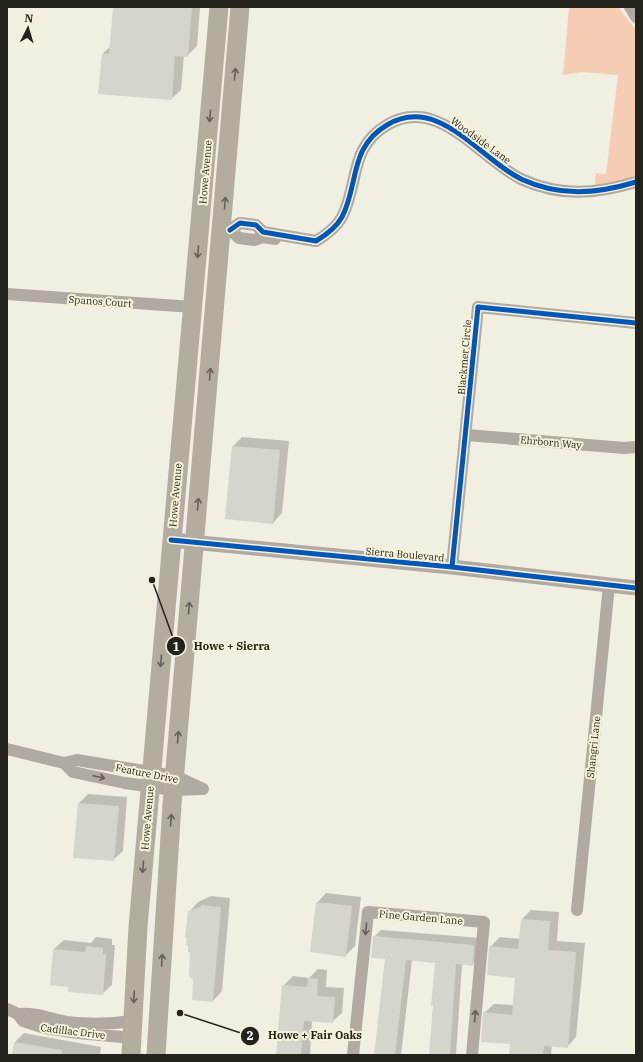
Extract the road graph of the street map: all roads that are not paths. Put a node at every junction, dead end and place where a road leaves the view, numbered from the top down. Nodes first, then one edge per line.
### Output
1 (219, 7) edge
2 (240, 7) edge
3 (207, 143) junction
4 (636, 182) edge
5 (226, 230) junction
6 (7, 294) edge
7 (193, 307) junction
8 (636, 323) edge
9 (206, 418) junction
10 (466, 435) junction
11 (636, 447) edge
12 (171, 540) junction
13 (194, 543) junction
14 (452, 567) junction
15 (609, 585) junction
16 (636, 588) edge
17 (7, 749) edge
18 (151, 780) junction
19 (174, 783) junction
20 (577, 910) dead end
21 (12, 1012) edge
22 (132, 1038) edge
23 (156, 1055) edge
24 (353, 1055) edge
25 (472, 1055) edge

1 -> 3 main road, Howe Avenue
5 -> 2 main road
3 - 5 main road
3 -> 7 main road, Howe Avenue
4 - 5 street, Woodside Lane
9 -> 5 main road
6 - 7 street, Spanos Court
7 - 9 main road
7 - 12 main road, Howe Avenue
8 - 10 street, Blackmer Circle
13 -> 9 main road
10 - 11 street, Ehrborn Way
10 - 14 street, Blackmer Circle
12 - 13 street, Sierra Boulevard
12 -> 18 main road, Howe Avenue
13 - 14 street, Sierra Boulevard
19 -> 13 main road
14 - 15 street, Sierra Boulevard
15 - 16 street, Sierra Boulevard
15 - 20 street, Shangri Lane
17 - 18 street, Feature Drive
18 - 19 street, Feature Drive
18 -> 22 main road, Howe Avenue
23 -> 19 main road
21 - 22 street, Cadillac Drive
21 - 22 street, Cadillac Drive
25 -> 24 street, Pine Garden Lane

